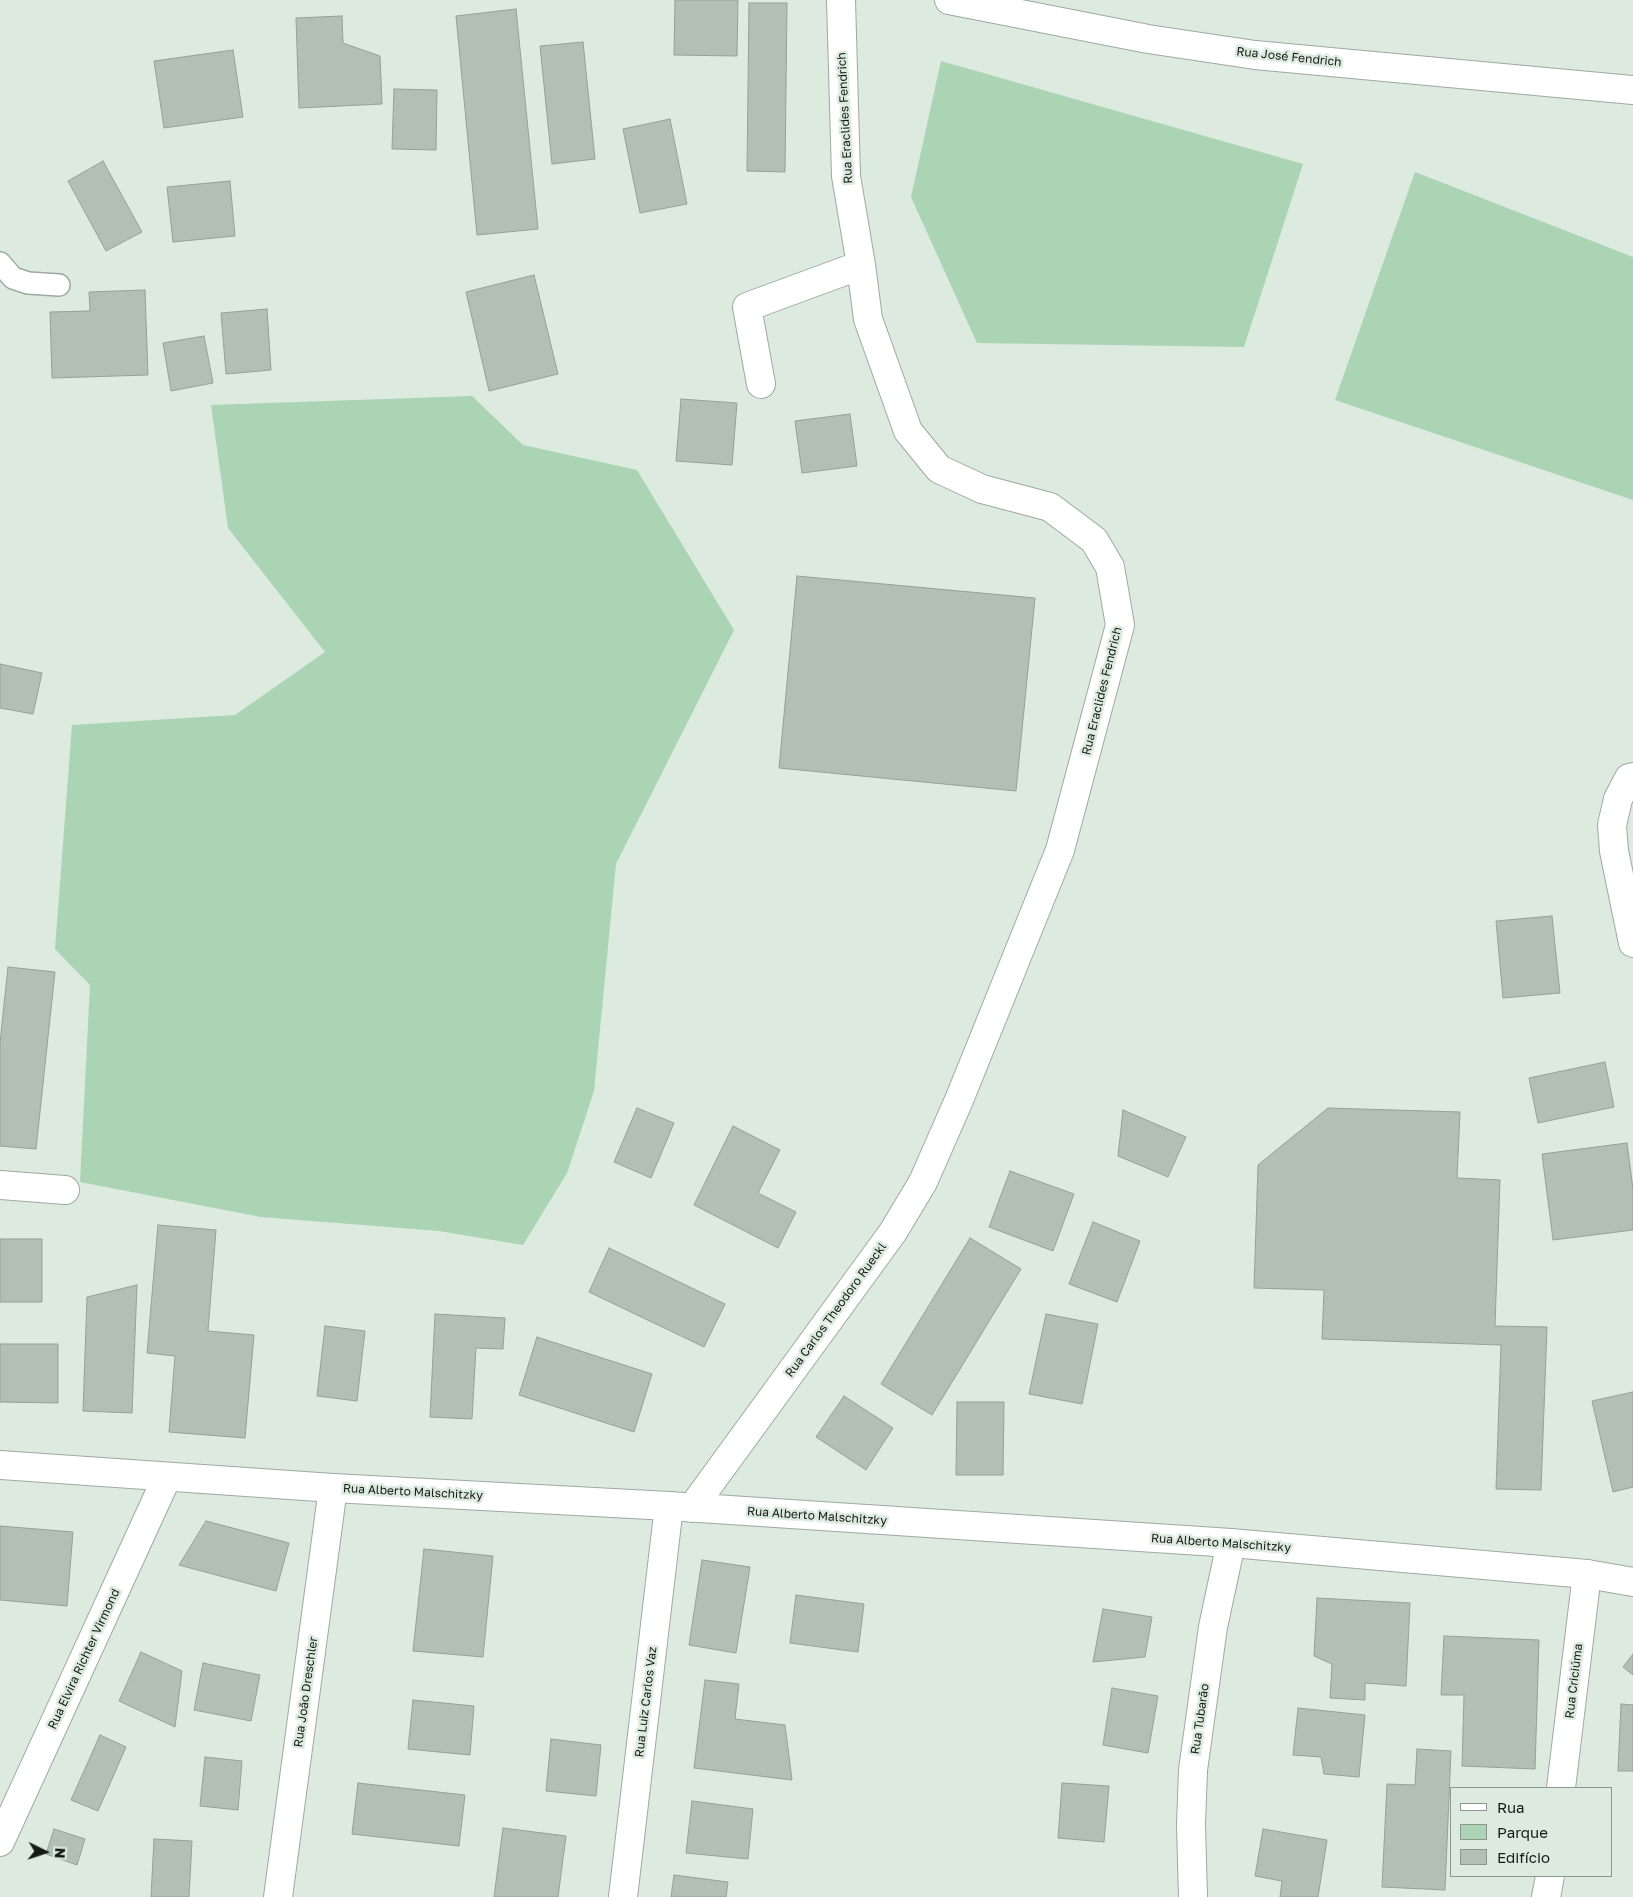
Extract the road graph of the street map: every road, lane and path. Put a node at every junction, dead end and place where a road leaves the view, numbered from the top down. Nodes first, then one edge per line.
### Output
1 (840, 0) edge
2 (949, 0) edge
3 (1633, 90) edge
4 (0, 263) edge
5 (861, 265) junction
6 (59, 285) dead end
7 (761, 384) dead end
8 (1633, 777) edge
9 (1633, 943) edge
10 (959, 1100) joint
11 (0, 1185) edge
12 (65, 1190) dead end
13 (0, 1465) edge
14 (167, 1477) junction
15 (333, 1488) junction
16 (681, 1507) junction
17 (1231, 1543) junction
18 (1587, 1574) junction
19 (1632, 1580) edge
20 (1561, 1787) edge
21 (0, 1842) edge
22 (1550, 1877) edge
23 (278, 1897) edge
24 (623, 1897) edge
25 (1193, 1897) edge
26 (1546, 1897) edge

1 - 5 street, Rua Eraclides Fendrich
2 - 3 street, Rua José Fendrich
4 - 6 lane
5 - 7 street
5 - 10 street, Rua Eraclides Fendrich
8 - 9 street
10 - 16 street, Rua Carlos Theodoro Rueckl
11 - 12 street
13 - 14 street, Rua Alberto Malschitzky
14 - 15 street, Rua Alberto Malschitzky
14 - 21 street, Rua Elvira Richter Virmond
15 - 16 street, Rua Alberto Malschitzky
15 - 23 street, Rua João Dreschler
16 - 17 street, Rua Alberto Malschitzky
16 - 24 street, Rua Luiz Carlos Vaz
17 - 18 street, Rua Alberto Malschitzky
17 - 25 street, Rua Tubarão
18 - 19 street, Rua Alberto Malschitzky
18 - 20 street, Rua Criciúma
22 - 26 street

